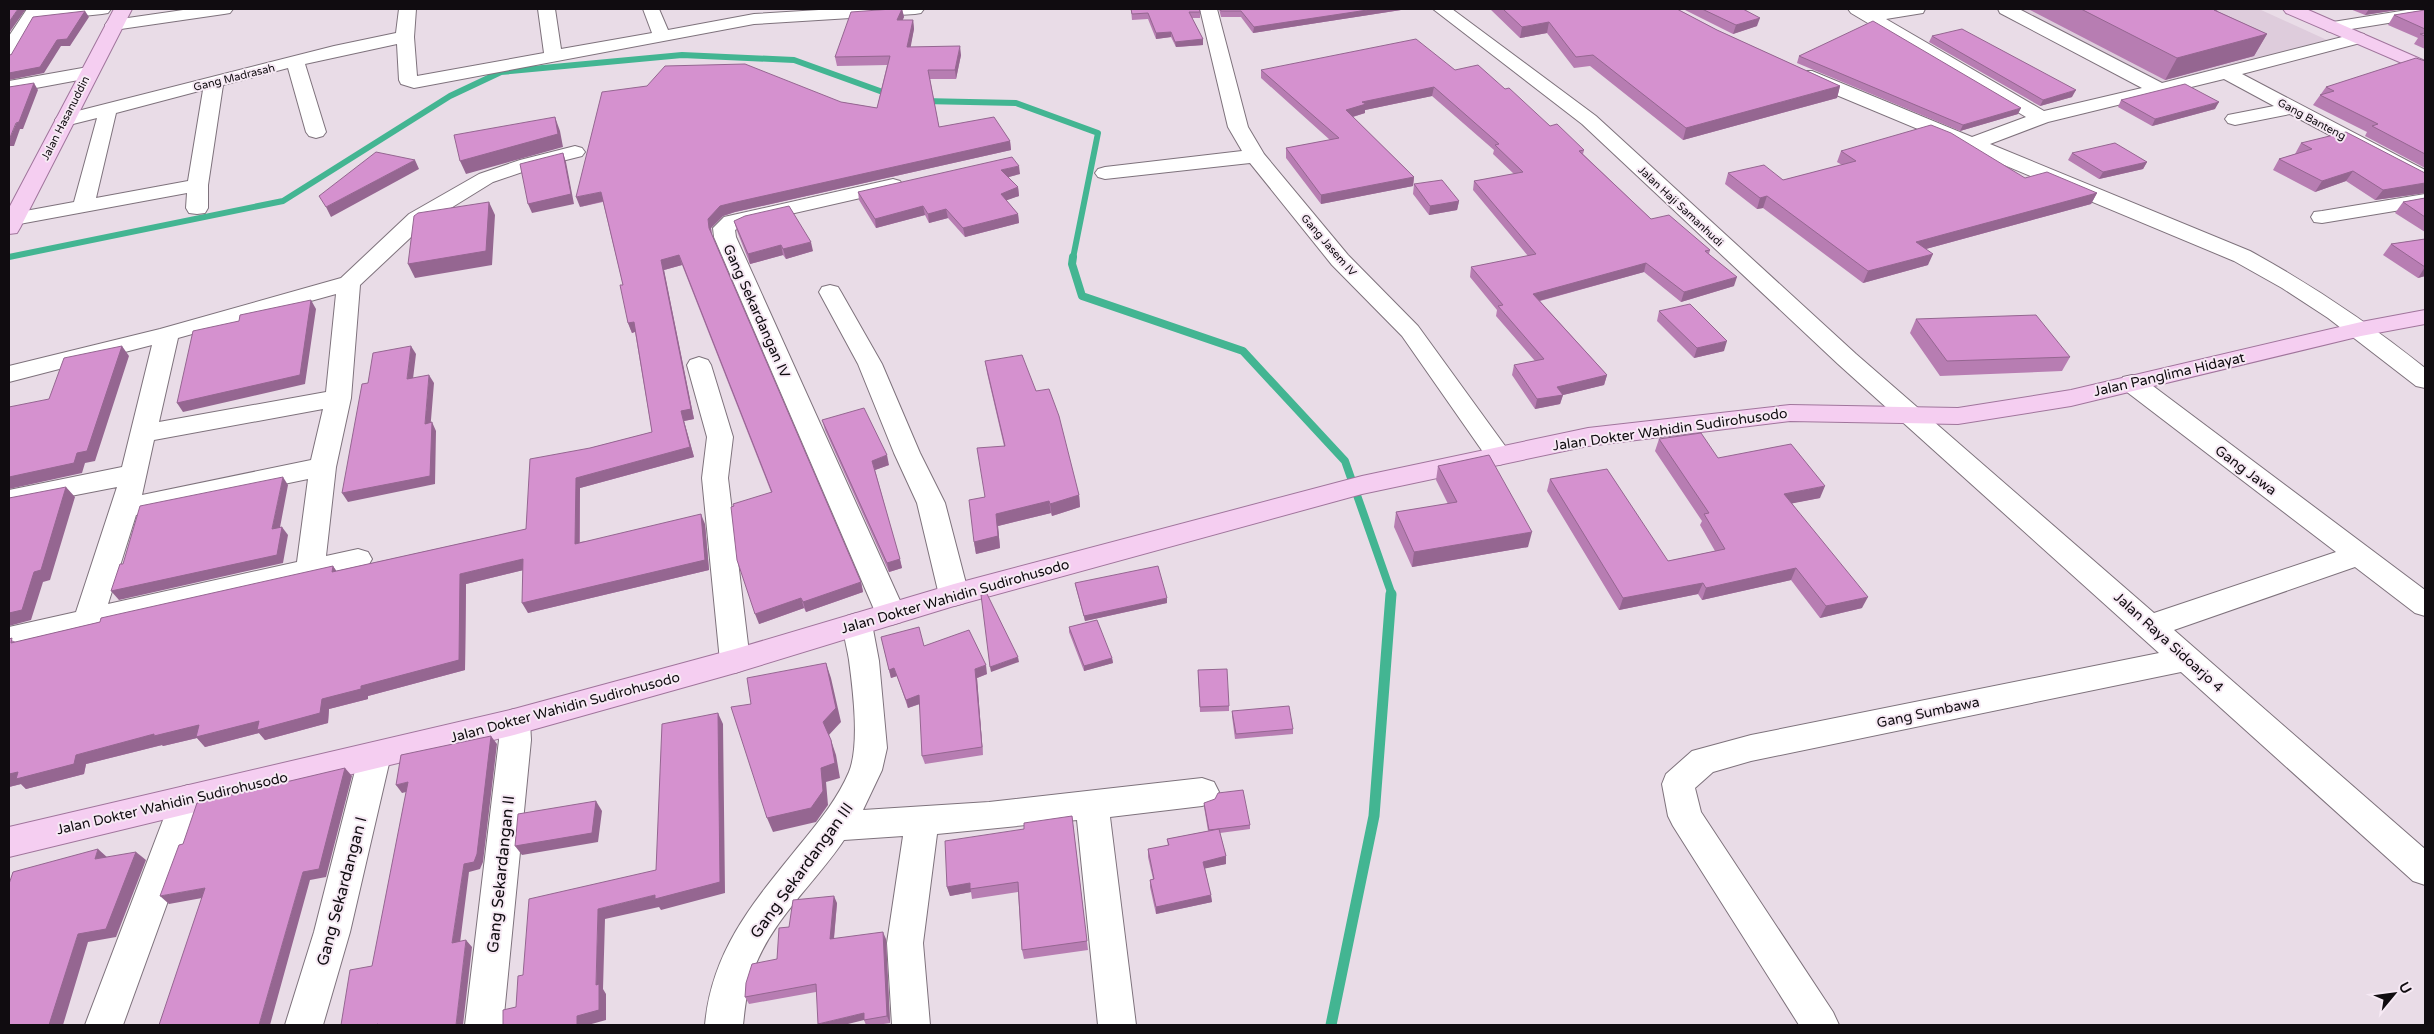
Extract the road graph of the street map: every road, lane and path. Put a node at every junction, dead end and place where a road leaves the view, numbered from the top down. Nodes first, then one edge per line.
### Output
1 (102, 9) edge
2 (224, 9) edge
3 (406, 9) edge
4 (546, 9) edge
5 (651, 9) edge
6 (915, 9) edge
7 (1208, 9) edge
8 (1441, 9) edge
9 (1917, 9) edge
10 (2006, 9) edge
11 (2292, 9) edge
12 (1863, 12) edge
13 (2425, 12) edge
14 (32, 13) edge
15 (751, 14) edge
16 (119, 17) edge
17 (2333, 27) junction
18 (662, 35) junction
19 (405, 37) junction
20 (2358, 38) junction
21 (9, 55) edge
22 (553, 55) junction
23 (295, 61) junction
24 (2425, 68) edge
25 (1792, 70) edge
26 (88, 73) junction
27 (2226, 73) junction
28 (214, 82) junction
29 (9, 87) edge
30 (2159, 89) junction
31 (2292, 108) junction
32 (106, 109) junction
33 (2041, 118) junction
34 (2235, 119) dead end
35 (65, 120) junction
36 (316, 132) dead end
37 (1970, 145) junction
38 (575, 152) dead end
39 (1255, 156) junction
40 (1105, 173) dead end
41 (2425, 178) edge
42 (912, 181) edge
43 (198, 185) junction
44 (2425, 200) edge
45 (83, 206) junction
46 (197, 208) dead end
47 (2322, 218) dead end
48 (12, 219) edge
49 (349, 283) junction
50 (830, 292) dead end
51 (2425, 317) edge
52 (2361, 329) junction
53 (167, 334) junction
54 (699, 365) dead end
55 (9, 374) edge
56 (2425, 380) edge
57 (2132, 383) junction
58 (338, 398) junction
59 (1912, 415) junction
60 (144, 433) junction
61 (1499, 456) junction
62 (323, 467) junction
63 (134, 474) junction
64 (9, 499) edge
65 (125, 508) junction
66 (2360, 555) junction
67 (358, 559) dead end
68 (310, 571) junction
69 (954, 595) junction
70 (2425, 605) edge
71 (891, 614) junction
72 (88, 620) junction
73 (857, 624) junction
74 (2151, 626) junction
75 (9, 638) edge
76 (2187, 659) junction
77 (735, 661) junction
78 (514, 722) junction
79 (375, 755) junction
80 (1202, 792) dead end
81 (188, 799) junction
82 (1092, 805) junction
83 (922, 820) junction
84 (836, 826) junction
85 (9, 842) edge
86 (2425, 870) edge
87 (104, 1025) edge
88 (304, 1025) edge
89 (484, 1025) edge
90 (724, 1025) edge
91 (911, 1025) edge
92 (1117, 1025) edge
93 (1820, 1025) edge

1 - 14 street
2 - 16 street
3 - 19 street
4 - 22 street
5 - 18 street
6 - 15 street
7 - 39 street, Gang Jasem IV
8 - 59 street, Jalan Haji Samanhudi
9 - 12 street
10 - 30 street
11 - 17 main road
12 - 33 street
13 - 17 street
14 - 21 street
15 - 18 street
16 - 26 main road, Jalan Hasanuddin
17 - 20 main road
18 - 22 street
19 - 22 street
19 - 23 street, Gang Madrasah
20 - 24 main road
20 - 27 street
23 - 28 street, Gang Madrasah
23 - 36 street
25 - 37 street
26 - 29 street
26 - 35 main road, Jalan Hasanuddin
27 - 30 street
27 - 31 street, Gang Banteng
28 - 32 street, Gang Madrasah
28 - 43 street
30 - 33 street
31 - 34 street
31 - 41 street, Gang Banteng
32 - 35 street, Gang Madrasah
32 - 45 street
33 - 37 street
35 - 48 main road, Jalan Hasanuddin
37 - 52 street
38 - 49 street
39 - 40 street
39 - 61 street, Gang Jasem IV
42 - 71 street, Gang Sekardangan IV
43 - 45 street
43 - 46 street
44 - 47 street
45 - 48 street
49 - 53 street
49 - 58 street
50 - 69 street
51 - 52 main road, Jalan Panglima Hidayat
52 - 56 street
52 - 57 main road, Jalan Panglima Hidayat
53 - 55 street
53 - 60 street
54 - 77 street
57 - 59 main road, Jalan Panglima Hidayat
57 - 66 street, Gang Jawa
58 - 60 street
58 - 62 street
59 - 61 main road, Jalan Dokter Wahidin Sudirohusodo
59 - 74 street, Jalan Raya Sidoarjo 4
60 - 63 street
61 - 69 main road, Jalan Dokter Wahidin Sudirohusodo
62 - 65 street
62 - 68 street
63 - 64 street
63 - 65 street
65 - 72 street
66 - 70 street, Gang Jawa
66 - 74 street
67 - 68 street
68 - 72 street
69 - 71 main road, Jalan Dokter Wahidin Sudirohusodo
71 - 73 main road, Jalan Dokter Wahidin Sudirohusodo
72 - 75 street
73 - 77 main road, Jalan Dokter Wahidin Sudirohusodo
73 - 84 street, Gang Sekardangan III
74 - 76 street, Jalan Raya Sidoarjo 4
76 - 86 street, Jalan Raya Sidoarjo 4
76 - 93 street, Gang Sumbawa
77 - 78 main road, Jalan Dokter Wahidin Sudirohusodo
78 - 79 main road, Jalan Dokter Wahidin Sudirohusodo
78 - 89 street, Gang Sekardangan II
79 - 81 main road, Jalan Dokter Wahidin Sudirohusodo
79 - 88 street, Gang Sekardangan I
80 - 82 street
81 - 85 main road, Jalan Dokter Wahidin Sudirohusodo
81 - 87 street
82 - 83 street
82 - 92 street
83 - 84 street
83 - 91 street
84 - 90 street, Gang Sekardangan III

